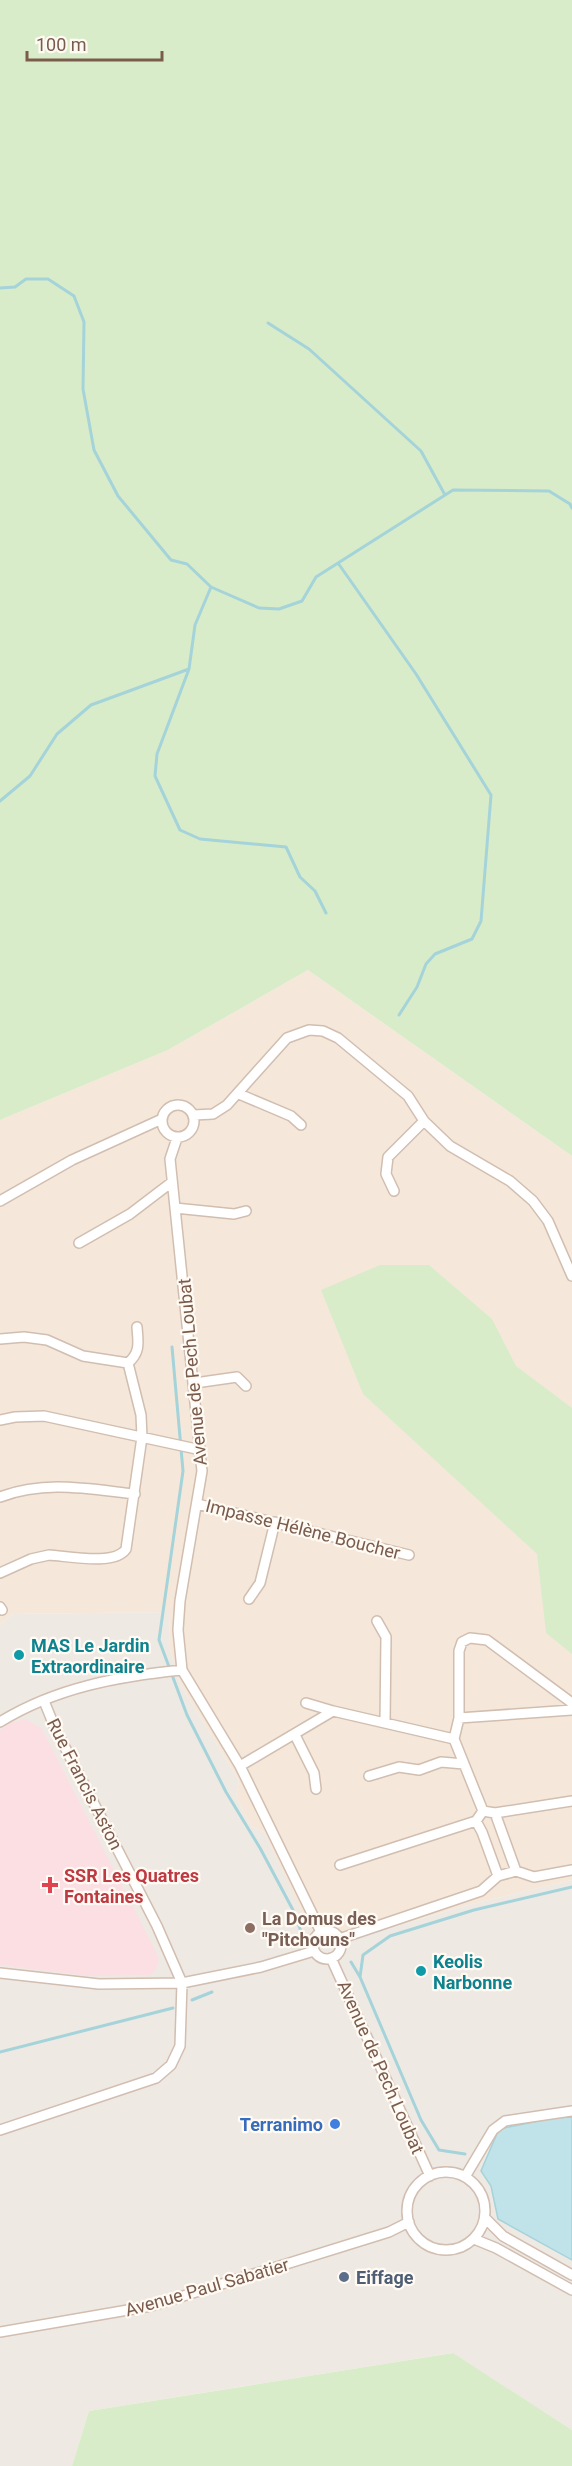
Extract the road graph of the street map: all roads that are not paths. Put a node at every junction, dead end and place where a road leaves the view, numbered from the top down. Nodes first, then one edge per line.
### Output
1 (239, 1094) junction
2 (194, 1115) junction
3 (162, 1119) junction
4 (424, 1121) junction
5 (301, 1125) dead end
6 (177, 1137) junction
7 (172, 1182) junction
8 (394, 1191) dead end
9 (0, 1200) edge
10 (175, 1208) junction
11 (246, 1211) dead end
12 (79, 1243) dead end
13 (572, 1276) edge
14 (137, 1327) dead end
15 (0, 1339) edge
16 (128, 1362) junction
17 (195, 1383) junction
18 (246, 1386) dead end
19 (0, 1420) edge
20 (142, 1437) junction
21 (201, 1450) junction
22 (135, 1494) junction
23 (0, 1497) edge
24 (197, 1504) junction
25 (275, 1522) junction
26 (409, 1555) dead end
27 (0, 1573) edge
28 (249, 1599) dead end
29 (377, 1621) dead end
30 (178, 1671) junction
31 (44, 1701) junction
32 (306, 1703) dead end
33 (572, 1703) edge
34 (572, 1710) edge
35 (333, 1711) junction
36 (459, 1718) junction
37 (0, 1722) edge
38 (385, 1723) junction
39 (295, 1735) junction
40 (454, 1739) junction
41 (464, 1764) junction
42 (240, 1766) junction
43 (369, 1776) dead end
44 (316, 1789) dead end
45 (572, 1801) edge
46 (483, 1811) junction
47 (495, 1813) junction
48 (476, 1821) junction
49 (339, 1864) dead end
50 (572, 1870) edge
51 (516, 1871) junction
52 (498, 1876) junction
53 (321, 1932) junction
54 (339, 1939) junction
55 (314, 1951) junction
56 (331, 1958) junction
57 (0, 1973) edge
58 (182, 1983) junction
59 (572, 2111) edge
60 (0, 2130) edge
61 (430, 2176) junction
62 (465, 2177) junction
63 (485, 2218) junction
64 (409, 2222) junction
65 (474, 2239) junction
66 (572, 2275) edge
67 (572, 2290) edge
68 (0, 2332) edge

1 - 2 street
1 - 4 street
1 - 5 street
2 - 3 street
2 - 6 street
3 - 6 street
3 - 9 street
4 - 8 street
4 - 13 street
6 - 7 street, Avenue de Pech Loubat
7 - 10 street, Avenue de Pech Loubat
7 - 12 street
10 - 11 street
10 - 17 street, Avenue de Pech Loubat
14 - 16 street
15 - 16 street
16 - 20 street
17 - 18 street
17 - 21 street, Avenue de Pech Loubat
19 - 20 street
20 - 21 street
20 - 22 street
21 - 24 street, Avenue de Pech Loubat
22 - 23 street
22 - 27 street
24 - 25 street, Impasse Hélène Boucher
24 - 30 street, Avenue de Pech Loubat
25 - 26 street, Impasse Hélène Boucher
25 - 28 street
29 - 38 street
30 - 31 street
30 - 42 street, Avenue de Pech Loubat
31 - 37 street
31 - 58 street, Rue Francis Aston
32 - 35 street
33 - 36 street
34 - 36 street
35 - 38 street
35 - 39 street
36 - 40 street
38 - 40 street
39 - 42 street
39 - 44 street
40 - 41 street
41 - 43 street
41 - 46 street
42 - 53 street, Avenue de Pech Loubat
45 - 47 street
46 - 47 street
46 - 48 street
47 - 51 street
48 - 49 street
48 - 52 street
50 - 51 street
51 - 52 street
52 - 54 street
53 - 54 street
53 - 55 street
54 - 56 street
55 - 56 street
55 - 58 street
56 - 61 street, Avenue de Pech Loubat
57 - 58 street
58 - 60 street, Rue Francis Aston
59 - 62 street
61 - 62 street
61 - 64 street
62 - 63 street
63 - 65 street
63 - 66 street
64 - 65 street
64 - 68 street, Avenue Paul Sabatier
65 - 67 street

